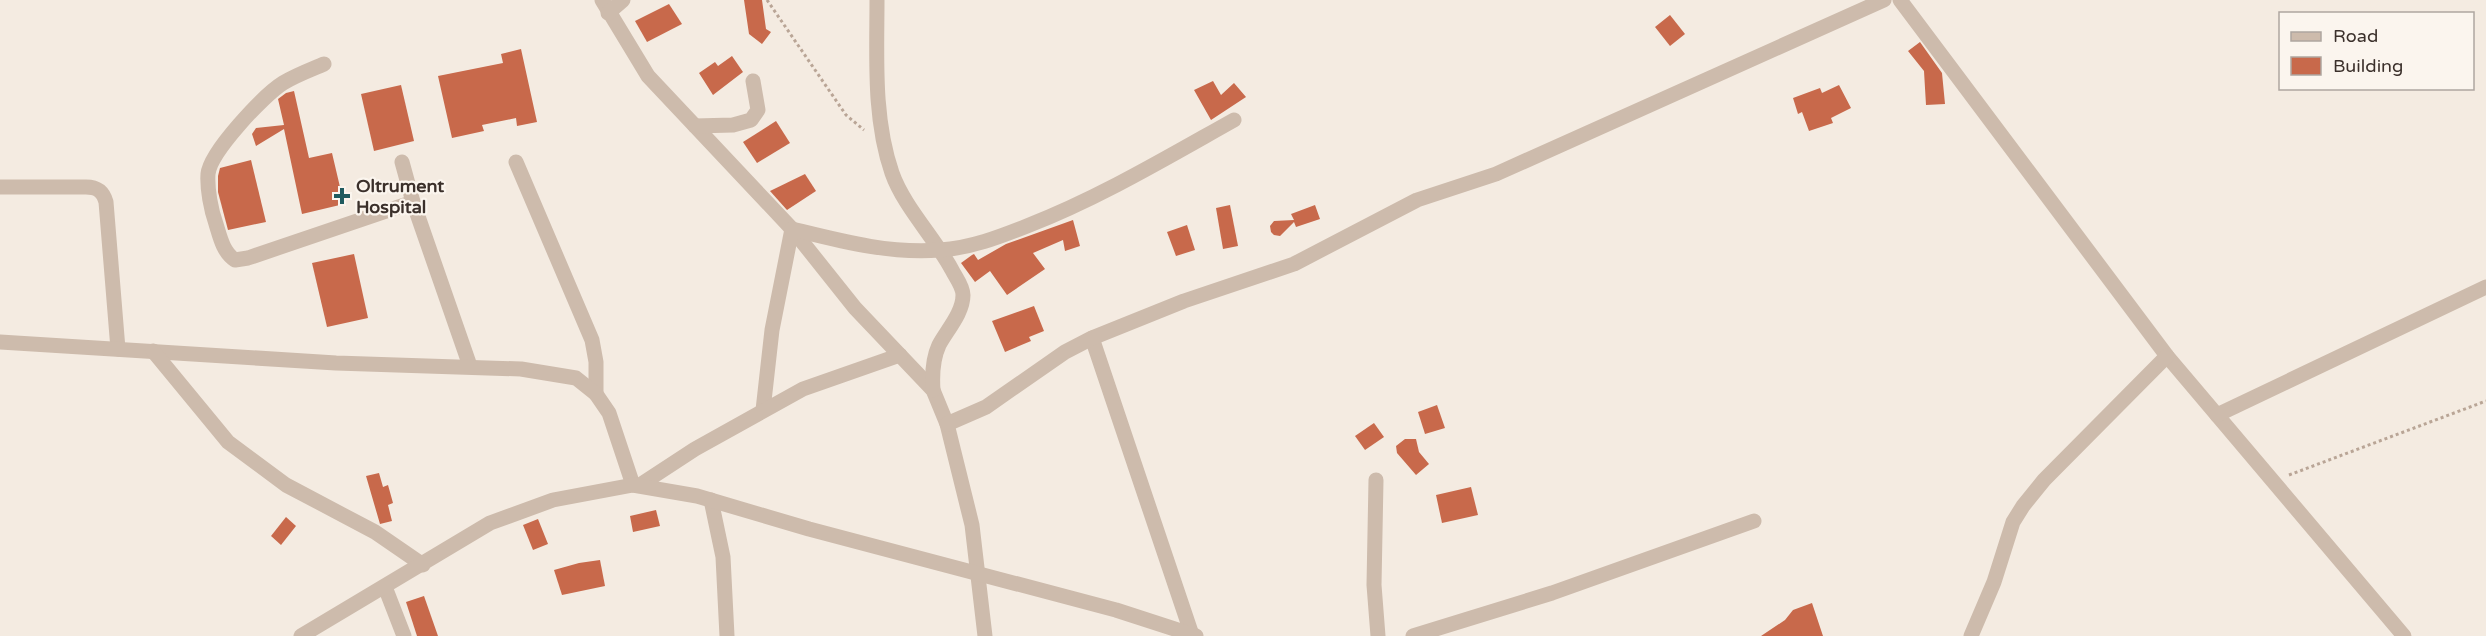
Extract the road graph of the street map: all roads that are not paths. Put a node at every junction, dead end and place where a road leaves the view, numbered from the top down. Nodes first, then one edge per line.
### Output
1 (623, 0) edge
2 (877, 0) edge
3 (1884, 0) edge
4 (1900, 0) edge
5 (605, 6) edge
6 (324, 64) dead end
7 (753, 81) dead end
8 (1234, 120) dead end
9 (695, 126) junction
10 (402, 162) dead end
11 (516, 162) dead end
12 (0, 187) edge
13 (413, 202) junction
14 (792, 229) junction
15 (942, 250) junction
16 (2486, 288) edge
17 (1092, 339) junction
18 (0, 342) edge
19 (118, 349) junction
20 (153, 351) junction
21 (900, 355) junction
22 (2167, 356) junction
23 (470, 366) junction
24 (933, 390) junction
25 (596, 394) junction
26 (762, 410) junction
27 (2217, 415) junction
28 (947, 424) junction
29 (1376, 480) dead end
30 (636, 485) junction
31 (711, 500) junction
32 (1754, 521) dead end
33 (423, 565) junction
34 (977, 573) junction
35 (385, 587) junction
36 (1194, 635) edge
37 (301, 636) edge
38 (404, 636) edge
39 (727, 636) edge
40 (985, 636) edge
41 (1378, 636) edge
42 (1413, 636) edge
43 (1971, 636) edge
44 (2404, 636) edge

1 - 5 street
2 - 15 street
3 - 17 street
4 - 22 street
5 - 9 street
6 - 13 street
7 - 9 street
8 - 15 street
9 - 14 street
10 - 13 street
11 - 25 street
12 - 19 street
13 - 23 street
14 - 15 street
14 - 21 street
14 - 26 street
15 - 24 street
16 - 27 street
17 - 28 street
17 - 36 street
18 - 19 street
19 - 20 street
20 - 23 street
20 - 33 street
21 - 24 street
21 - 26 street
22 - 27 street
22 - 43 street
23 - 25 street
24 - 28 street
25 - 30 street
26 - 30 street
27 - 44 street
28 - 34 street
29 - 41 street
30 - 31 street
30 - 33 street
31 - 34 street
31 - 39 street
32 - 42 street
33 - 35 street
34 - 36 street
34 - 40 street
35 - 37 street
35 - 38 street

